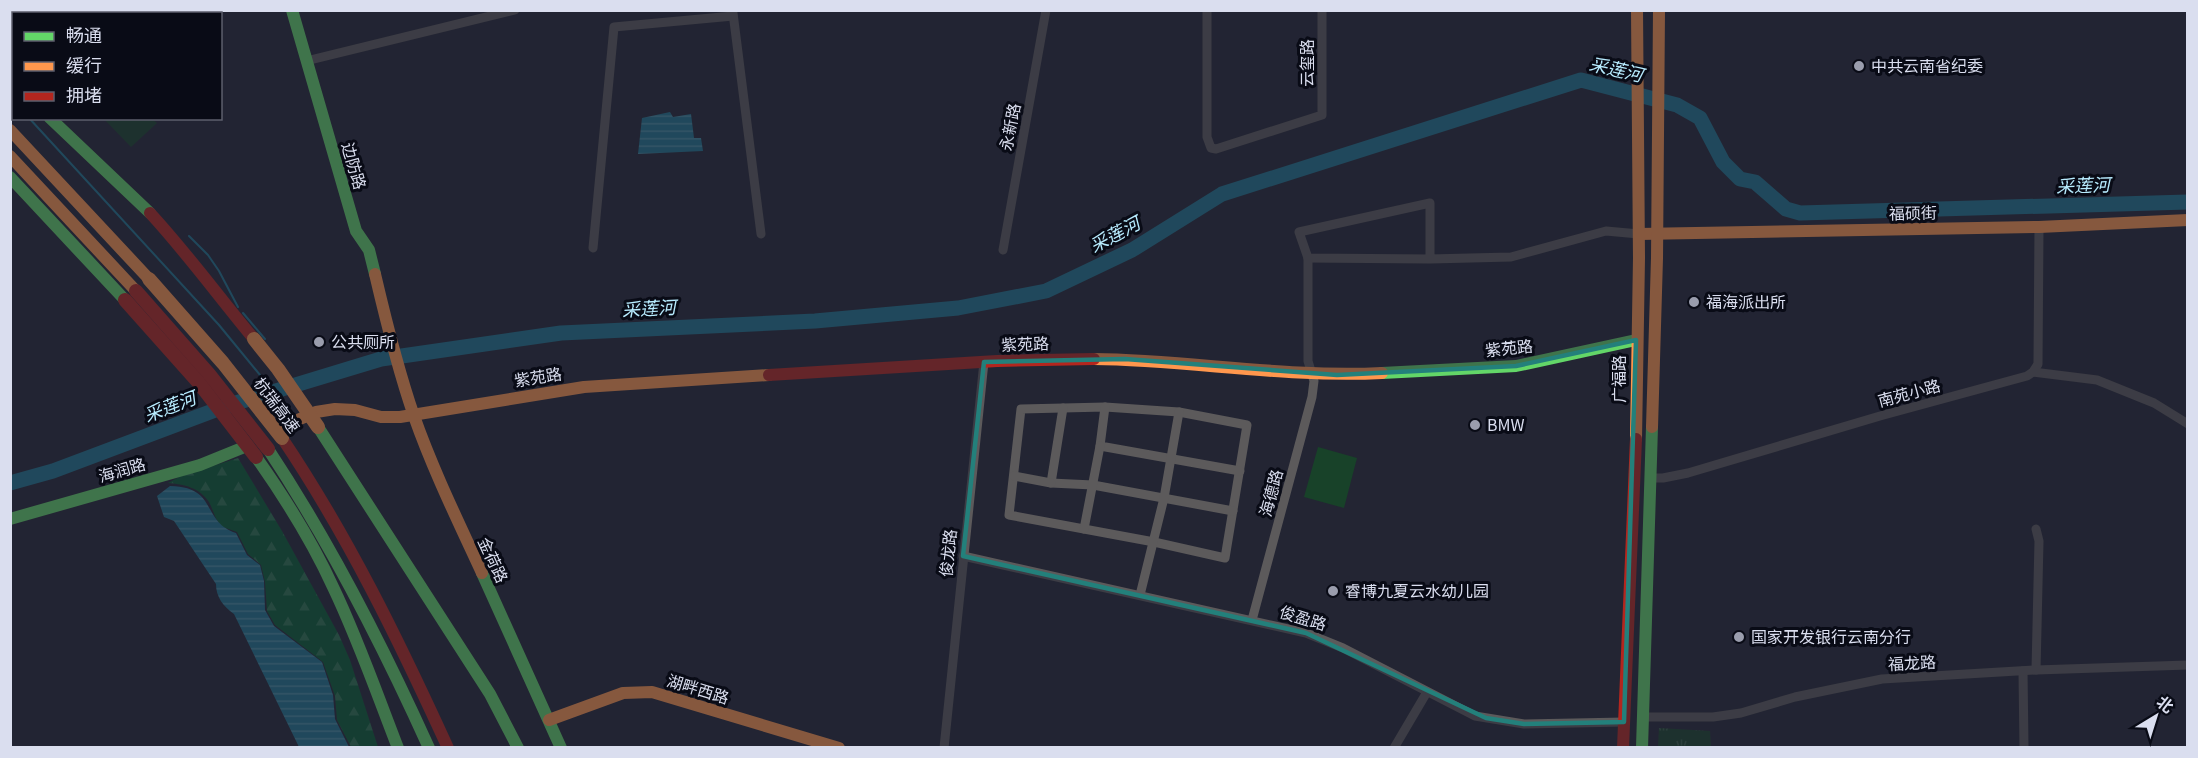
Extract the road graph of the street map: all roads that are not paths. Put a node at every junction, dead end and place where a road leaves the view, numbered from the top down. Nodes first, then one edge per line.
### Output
1 (292, 10) edge
2 (515, 10) edge
3 (1046, 10) edge
4 (1207, 10) edge
5 (1322, 10) edge
6 (1637, 10) edge
7 (1659, 10) edge
8 (733, 13) edge
9 (306, 61) junction
10 (52, 120) edge
11 (10, 130) edge
12 (10, 156) edge
13 (10, 177) edge
14 (2187, 220) edge
15 (2038, 226) junction
16 (761, 234) dead end
17 (1639, 234) junction
18 (1657, 235) junction
19 (593, 248) dead end
20 (1003, 250) dead end
21 (1308, 258) junction
22 (1430, 259) junction
23 (130, 295) junction
24 (1636, 340) junction
25 (984, 362) junction
26 (2033, 372) junction
27 (1311, 375) junction
28 (405, 383) joint
29 (1105, 407) junction
30 (1064, 408) junction
31 (1179, 412) junction
32 (414, 415) junction
33 (2187, 424) edge
34 (284, 431) junction
35 (1100, 446) junction
36 (242, 448) dead end
37 (262, 453) junction
38 (1172, 458) junction
39 (1240, 471) junction
40 (1014, 476) junction
41 (1650, 478) junction
42 (1051, 483) junction
43 (1093, 485) junction
44 (1164, 498) junction
45 (1233, 511) junction
46 (10, 519) edge
47 (1084, 529) junction
48 (2036, 529) dead end
49 (1154, 542) junction
50 (963, 556) junction
51 (1140, 595) junction
52 (1252, 620) junction
53 (2187, 665) edge
54 (2036, 670) junction
55 (2023, 671) junction
56 (1427, 692) junction
57 (1643, 717) junction
58 (549, 720) junction
59 (1624, 722) junction
60 (398, 747) edge
61 (429, 747) edge
62 (448, 747) edge
63 (518, 747) edge
64 (561, 747) edge
65 (839, 747) edge
66 (944, 747) edge
67 (1394, 747) edge
68 (1623, 747) edge
69 (1642, 747) edge
70 (2024, 747) edge

1 - 9 main road, 边防路
2 - 9 street
3 - 20 street, 永新路
4 - 5 street, 云玺路
6 - 17 main road, 广福路
7 - 18 main road, 广福路
8 - 16 street
8 - 19 street
9 - 28 main road, 边防路
10 - 63 main road, bridge
11 - 34 main road, 杭瑞高速, bridge
12 - 23 main road, 杭瑞高速
13 - 23 main road
14 - 15 main road, 福硕街
15 - 18 main road, 福硕街
15 - 26 street
17 - 18 main road, 福硕街
17 - 22 street
17 - 24 main road, 广福路
18 - 41 main road, 广福路
21 - 22 street
21 - 22 street, 海德路
21 - 27 street, 海德路
23 - 37 main road, 杭瑞高速, bridge
24 - 27 main road, 紫苑路
24 - 59 main road, 广福路
25 - 27 main road, 紫苑路
25 - 32 main road, 紫苑路
25 - 50 street, 俊龙路
26 - 33 street
26 - 41 street, 南苑小路
27 - 52 street, 海德路
28 - 32 main road, 金荷路
29 - 30 street
29 - 31 street
29 - 35 street
30 - 40 street
30 - 42 street
31 - 38 street
31 - 39 street
32 - 34 main road
32 - 58 main road, 金荷路
34 - 62 main road, 杭瑞高速
35 - 38 street
35 - 43 street
36 - 46 main road, 海润路
37 - 60 main road
37 - 61 main road, 杭瑞高速
38 - 39 street
38 - 44 street
39 - 45 street
40 - 42 street
40 - 47 street
41 - 57 main road, 广福路
42 - 43 street
43 - 44 street
43 - 47 street
44 - 45 street
44 - 49 street
45 - 49 street
47 - 49 street
48 - 54 street
49 - 51 street
50 - 51 street, 俊盈路
50 - 66 street, 俊龙路
51 - 52 street, 俊盈路
52 - 56 street, 俊盈路
53 - 54 street, 福龙路
54 - 55 street, 福龙路
55 - 57 street, 福龙路
55 - 70 street
56 - 59 street, 俊盈路
56 - 67 street
57 - 69 main road, 广福路
58 - 64 main road, 金荷路
58 - 65 main road, 湖畔西路
59 - 68 main road, 广福路

